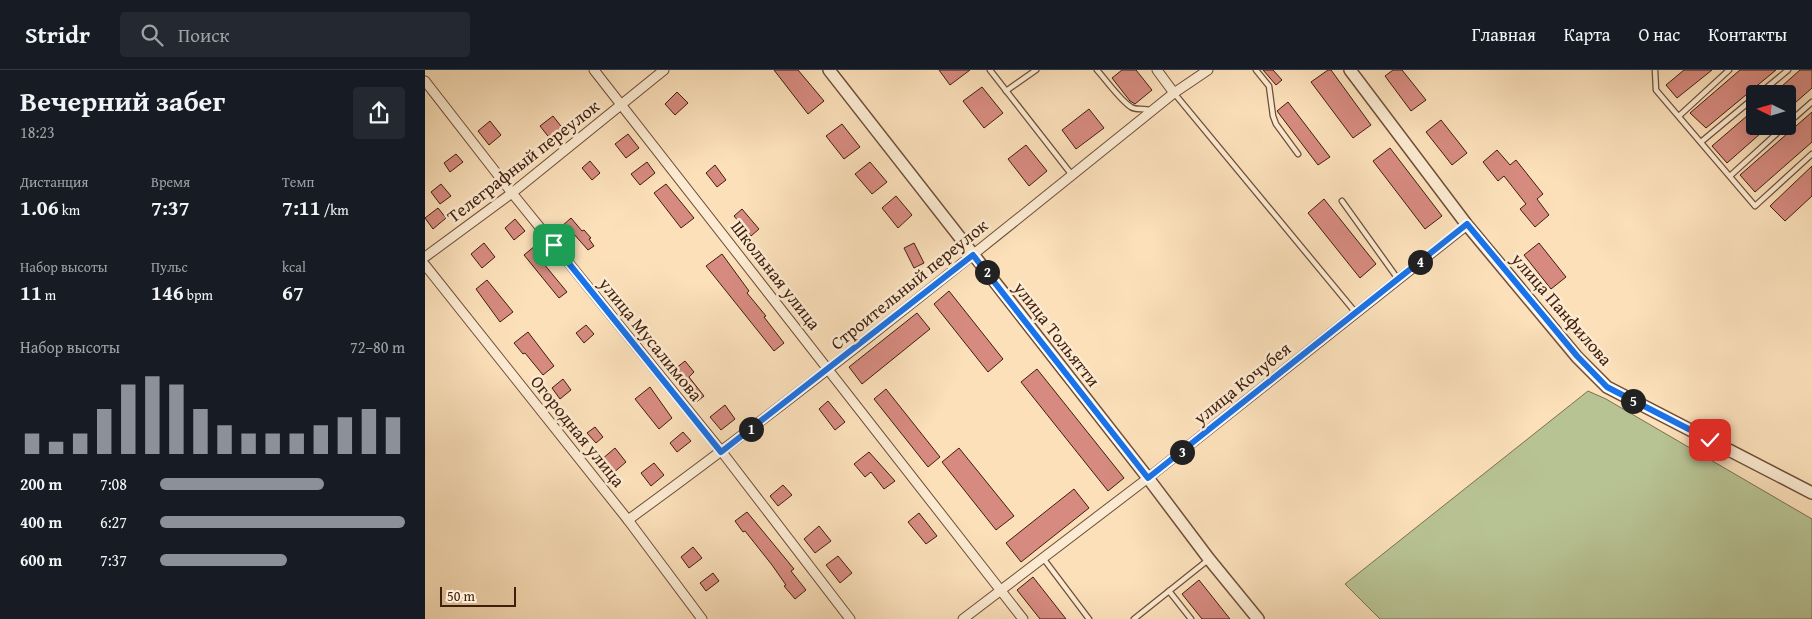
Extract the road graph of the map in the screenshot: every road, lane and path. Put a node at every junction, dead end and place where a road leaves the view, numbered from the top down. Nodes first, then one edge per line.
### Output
1 (594, 70) edge
2 (664, 70) edge
3 (829, 70) edge
4 (990, 70) edge
5 (1037, 70) edge
6 (1097, 70) edge
7 (1157, 70) edge
8 (1207, 70) edge
9 (1256, 70) edge
10 (1350, 70) edge
11 (1662, 70) edge
12 (1729, 70) edge
13 (1787, 70) edge
14 (1656, 73) edge
15 (425, 81) edge
16 (1770, 85) edge
17 (1006, 92) junction
18 (1174, 93) junction
19 (1812, 102) edge
20 (621, 104) junction
21 (1746, 104) edge
22 (1152, 111) junction
23 (1679, 116) junction
24 (1796, 116) edge
25 (1775, 135) edge
26 (1701, 142) junction
27 (1298, 154) dead end
28 (1812, 154) edge
29 (1072, 175) junction
30 (1730, 176) junction
31 (512, 193) junction
32 (1342, 201) dead end
33 (1467, 224) junction
34 (973, 255) junction
35 (425, 257) edge
36 (425, 265) edge
37 (1399, 279) junction
38 (1356, 313) junction
39 (829, 370) junction
40 (721, 452) junction
41 (1148, 478) junction
42 (1812, 493) edge
43 (628, 520) junction
44 (1043, 558) junction
45 (1209, 559) junction
46 (1000, 590) junction
47 (1169, 591) junction
48 (703, 619) edge
49 (850, 619) edge
50 (963, 619) edge
51 (1023, 619) edge
52 (1089, 619) edge
53 (1134, 619) edge
54 (1191, 619) edge
55 (1258, 619) edge

1 - 20 street, Школьная улица
2 - 20 street, Телеграфный переулок
3 - 34 street, улица Тольятти
4 - 17 lane
5 - 17 lane
6 - 22 lane
7 - 18 street
8 - 18 street, Строительный переулок
9 - 27 lane
10 - 33 street, улица Панфилова
11 - 14 lane
12 - 23 lane
13 - 16 lane
14 - 23 lane
15 - 31 street, улица Мусалимова
17 - 29 lane
18 - 22 street, Строительный переулок
18 - 38 lane
19 - 24 lane
20 - 31 street, Телеграфный переулок
20 - 39 street, Школьная улица
21 - 26 lane
22 - 29 street, Строительный переулок
23 - 26 lane
25 - 30 lane
26 - 30 lane
28 - 30 lane
29 - 34 street, Строительный переулок
31 - 35 street, Телеграфный переулок
31 - 40 street, улица Мусалимова
32 - 37 lane
33 - 37 street, улица Кочубея
33 - 42 street, улица Панфилова
34 - 39 street, Строительный переулок
34 - 41 street, улица Тольятти
36 - 43 street, Огородная улица
37 - 38 street, улица Кочубея
38 - 41 street, улица Кочубея
39 - 40 street, Строительный переулок
39 - 46 street, Школьная улица
40 - 43 street, Строительный переулок
40 - 49 street, улица Мусалимова
41 - 44 street, улица Кочубея
41 - 45 street, улица Тольятти
43 - 48 street, Огородная улица
44 - 46 street, улица Кочубея
44 - 52 lane
45 - 47 lane
45 - 55 street, улица Тольятти
46 - 50 street, улица Кочубея
46 - 51 street, Школьная улица
47 - 53 lane
47 - 54 lane

